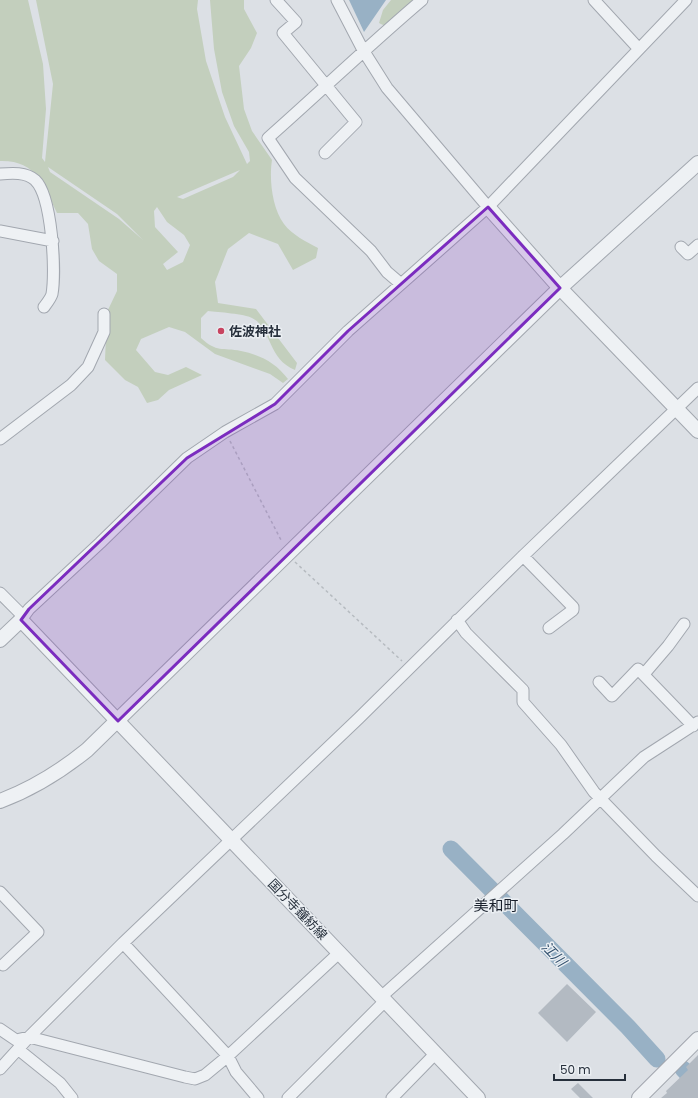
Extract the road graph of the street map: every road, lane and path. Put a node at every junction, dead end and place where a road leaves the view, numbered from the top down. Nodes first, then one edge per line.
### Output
1 (276, 0) edge
2 (337, 0) edge
3 (422, 0) edge
4 (594, 0) edge
5 (686, 0) edge
6 (639, 48) junction
7 (363, 50) junction
8 (328, 85) junction
9 (325, 153) dead end
10 (698, 163) edge
11 (0, 174) edge
12 (488, 207) junction
13 (0, 231) edge
14 (53, 241) junction
15 (698, 245) edge
16 (681, 247) dead end
17 (401, 284) junction
18 (560, 288) junction
19 (44, 307) dead end
20 (104, 314) dead end
21 (698, 388) edge
22 (677, 409) junction
23 (698, 431) edge
24 (225, 432) junction
25 (0, 439) edge
26 (288, 555) junction
27 (523, 556) junction
28 (0, 593) edge
29 (22, 620) junction
30 (457, 620) junction
31 (684, 624) dead end
32 (550, 628) dead end
33 (0, 640) edge
34 (410, 668) junction
35 (644, 674) junction
36 (599, 682) dead end
37 (118, 721) junction
38 (695, 724) edge
39 (600, 798) junction
40 (0, 801) edge
41 (230, 840) junction
42 (0, 892) edge
43 (698, 896) edge
44 (123, 943) junction
45 (340, 952) junction
46 (3, 965) dead end
47 (383, 999) junction
48 (0, 1029) edge
49 (29, 1037) junction
50 (698, 1039) edge
51 (19, 1050) junction
52 (435, 1054) junction
53 (228, 1056) junction
54 (0, 1069) edge
55 (72, 1098) edge
56 (258, 1098) edge
57 (288, 1098) edge
58 (392, 1098) edge
59 (478, 1098) edge
60 (639, 1098) edge

1 - 8 street
2 - 7 street
3 - 7 street
4 - 6 street
5 - 6 street
6 - 12 street
7 - 8 street
7 - 12 street
8 - 9 street
8 - 17 street
10 - 18 street
11 - 14 street
12 - 17 street
12 - 18 street
13 - 14 street
14 - 19 street
15 - 16 street
17 - 24 street
18 - 22 street
18 - 26 street
20 - 25 street
21 - 22 street
22 - 23 street
22 - 27 street
24 - 26 path
24 - 29 street
26 - 34 path
26 - 37 street
27 - 30 street
27 - 32 street
28 - 29 street
29 - 33 street
29 - 37 street, 国分寺鐘紡線
30 - 34 street
30 - 39 street
31 - 35 street
34 - 41 street
35 - 36 street
35 - 38 street
37 - 40 street
37 - 41 street, 国分寺鐘紡線
38 - 39 street
39 - 43 street
39 - 47 street
41 - 44 street
41 - 45 street, 国分寺鐘紡線
42 - 46 street
44 - 49 street
44 - 53 street
45 - 47 street, 国分寺鐘紡線
45 - 53 street
47 - 52 street, 国分寺鐘紡線
47 - 57 street
48 - 49 street
49 - 51 street
49 - 53 street
50 - 60 street
51 - 54 street
51 - 55 street
52 - 58 street
52 - 59 street, 国分寺鐘紡線
53 - 56 street

